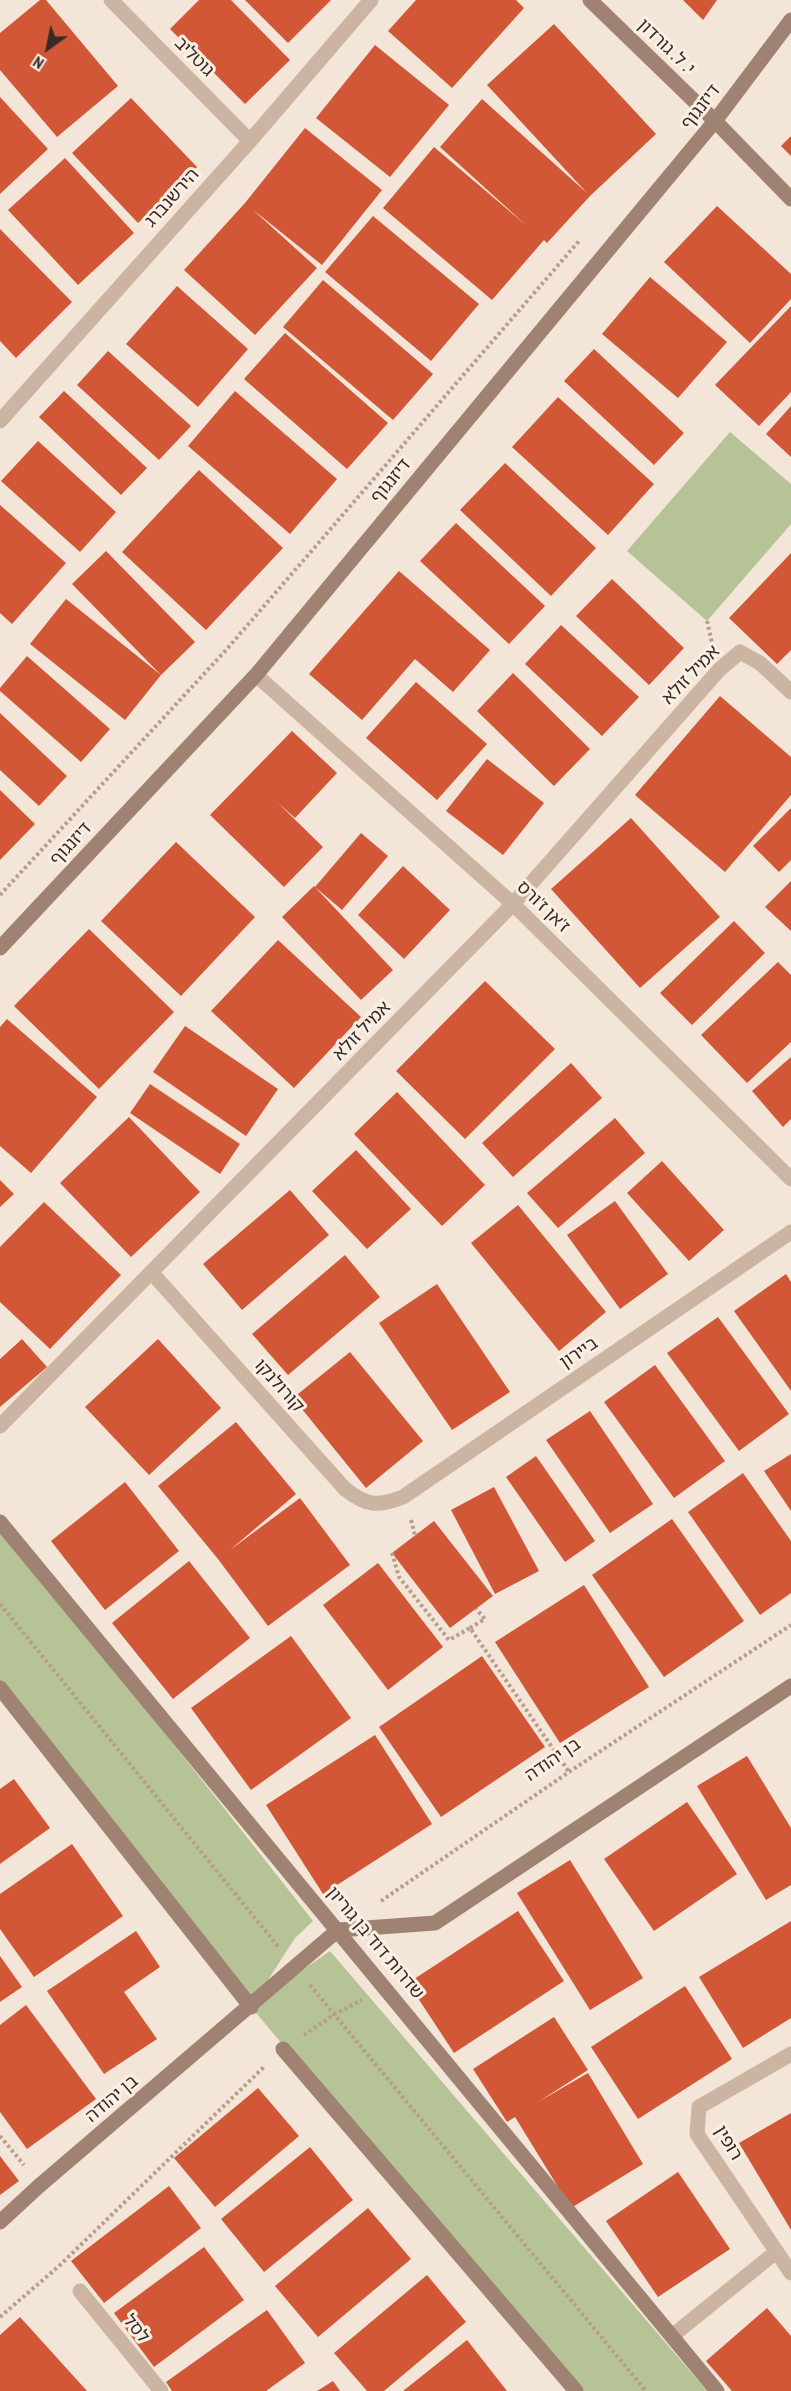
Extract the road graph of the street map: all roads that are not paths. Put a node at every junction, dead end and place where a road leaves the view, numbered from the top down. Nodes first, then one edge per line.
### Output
1 (111, 0) edge
2 (371, 0) edge
3 (590, 0) edge
4 (791, 20) edge
5 (715, 121) junction
6 (250, 141) junction
7 (791, 199) edge
8 (0, 421) edge
9 (256, 675) junction
10 (791, 692) edge
11 (513, 904) junction
12 (0, 948) edge
13 (791, 1179) edge
14 (791, 1232) edge
15 (152, 1273) junction
16 (0, 1426) edge
17 (388, 1503) joint
18 (0, 1522) edge
19 (791, 1686) edge
20 (0, 1688) edge
21 (338, 1930) junction
22 (251, 2007) junction
23 (284, 2049) road end
24 (791, 2054) edge
25 (0, 2222) edge
26 (776, 2252) junction
27 (791, 2273) edge
28 (80, 2291) dead end
29 (672, 2336) junction
30 (161, 2391) edge
31 (576, 2391) edge
32 (717, 2391) edge

1 - 6 street, גוטליב
2 - 6 street, הירשנברג
3 - 5 street, י. ל. גורדון
4 - 5 street, דיזנגוף
5 - 7 street, י. ל. גורדון
5 - 9 street, דיזנגוף
6 - 8 street, הירשנברג
9 - 11 street, ז'אן ז'ורס
9 - 12 street, דיזנגוף
10 - 11 street, אמיל זולא
11 - 13 street, ז'אן ז'ורס
11 - 15 street, אמיל זולא
14 - 17 street, ביירון
15 - 16 street, אמיל זולא
15 - 17 street, קורולנקו
18 - 21 street, שדרות דוד בן גוריון
19 - 21 street
20 - 22 street
21 - 22 street, בן יהודה
21 - 29 street, שדרות דוד בן גוריון
22 - 25 street, בן יהודה
23 - 31 street
24 - 26 street, רופין
26 - 27 street
26 - 29 street
28 - 30 street, לסל
29 - 32 street, שדרות דוד בן גוריון

